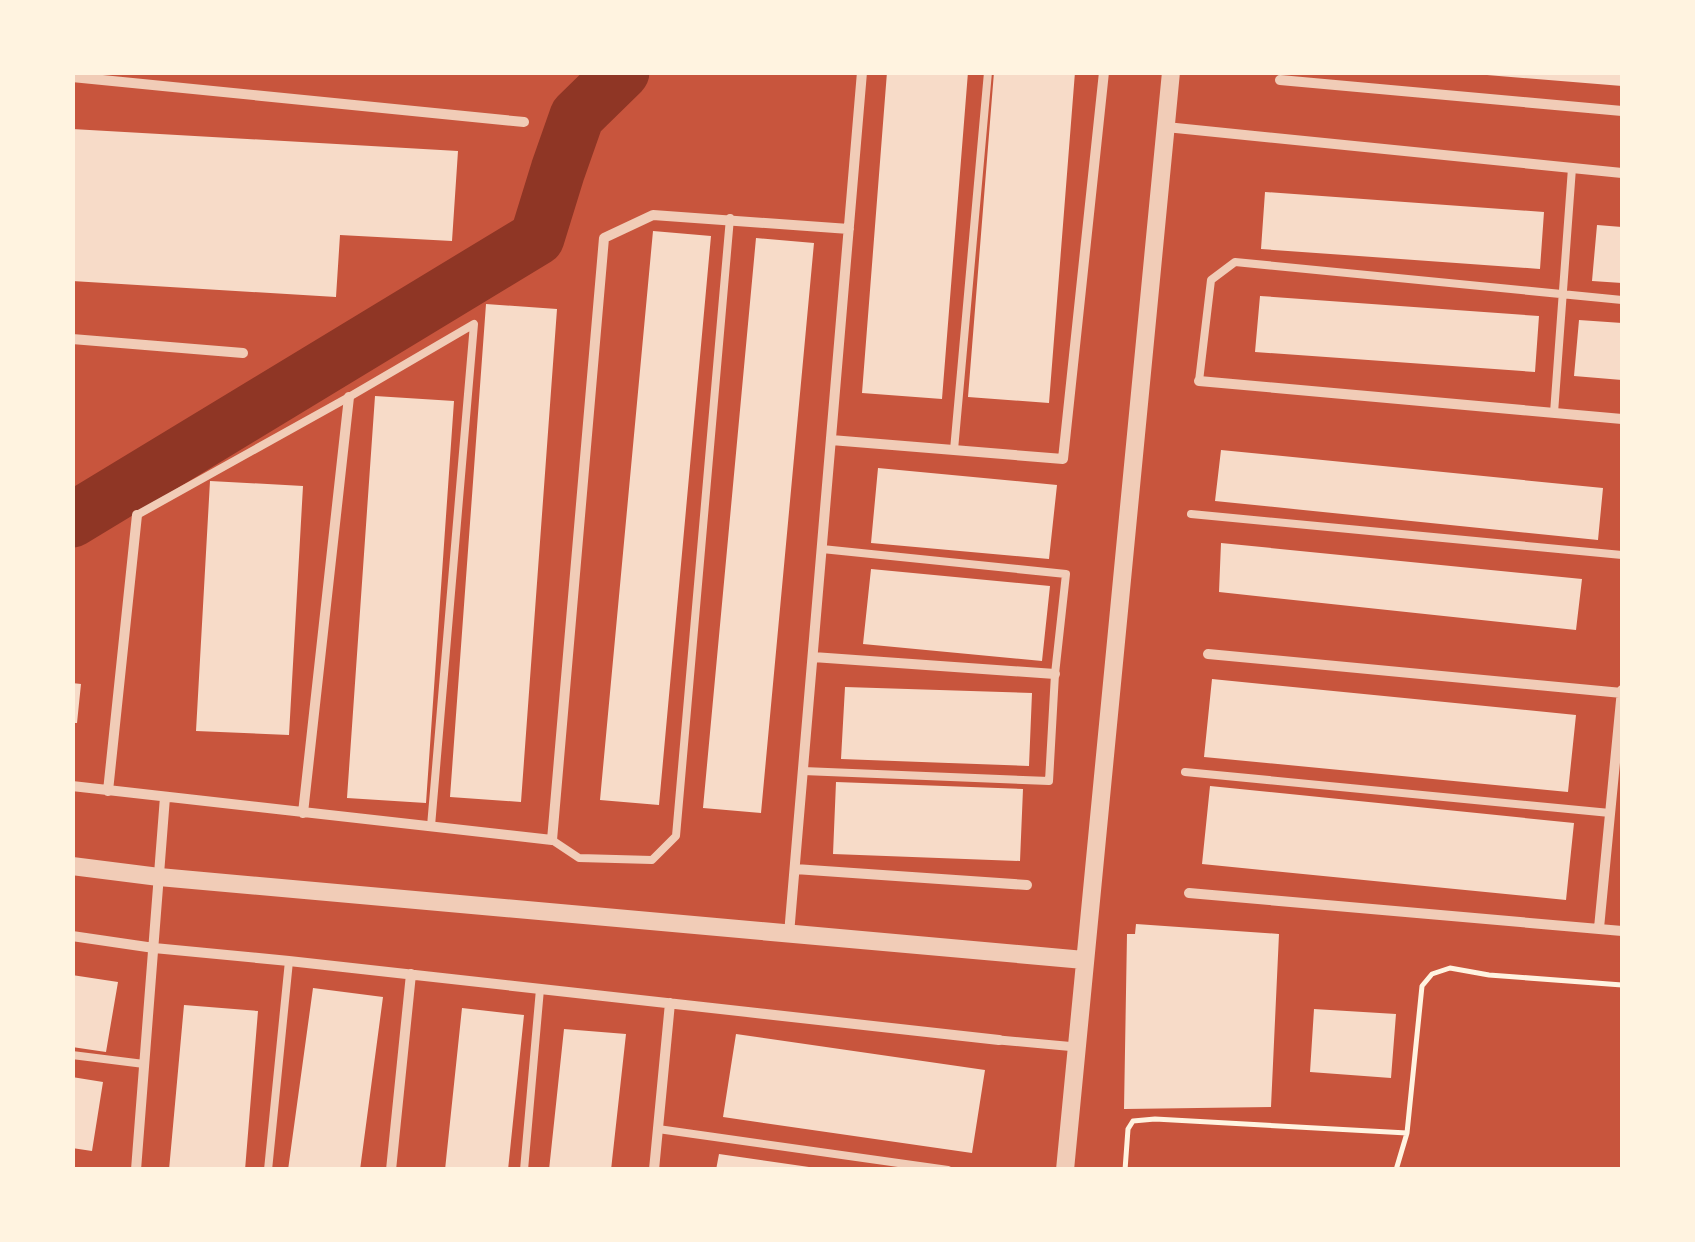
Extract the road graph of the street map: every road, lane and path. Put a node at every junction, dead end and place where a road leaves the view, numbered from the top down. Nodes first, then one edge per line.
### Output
1 (862, 72) edge
2 (988, 72) edge
3 (1104, 72) edge
4 (1172, 72) edge
5 (72, 77) edge
6 (1280, 80) dead end
7 (1622, 111) edge
8 (524, 122) dead end
9 (1166, 127) junction
10 (1572, 168) junction
11 (1622, 173) edge
12 (730, 218) junction
13 (849, 229) junction
14 (1563, 294) junction
15 (1622, 300) edge
16 (72, 339) edge
17 (243, 353) dead end
18 (1199, 381) joint
19 (350, 397) junction
20 (1554, 413) junction
21 (1622, 419) edge
22 (831, 440) junction
23 (954, 450) junction
24 (1191, 514) dead end
25 (137, 515) joint
26 (822, 550) junction
27 (1622, 555) edge
28 (1208, 654) dead end
29 (813, 658) junction
30 (1056, 674) junction
31 (1622, 690) edge
32 (804, 770) junction
33 (1185, 772) dead end
34 (72, 786) edge
35 (108, 791) junction
36 (166, 797) junction
37 (303, 812) junction
38 (1610, 813) junction
39 (431, 826) junction
40 (552, 840) junction
41 (72, 866) edge
42 (795, 869) junction
43 (159, 877) junction
44 (1027, 885) dead end
45 (1189, 893) dead end
46 (1598, 928) junction
47 (1622, 931) edge
48 (789, 934) junction
49 (72, 936) edge
50 (154, 948) junction
51 (1084, 960) junction
52 (290, 961) junction
53 (411, 974) junction
54 (1622, 985) edge
55 (540, 989) junction
56 (670, 1003) junction
57 (1000, 1040) joint
58 (1076, 1048) junction
59 (72, 1055) edge
60 (144, 1064) junction
61 (658, 1129) junction
62 (1407, 1133) junction
63 (136, 1170) edge
64 (268, 1170) edge
65 (391, 1170) edge
66 (524, 1170) edge
67 (654, 1170) edge
68 (948, 1170) edge
69 (1065, 1170) edge
70 (1125, 1170) edge
71 (1396, 1170) edge

1 - 13 street
2 - 23 lane
3 - 23 street
4 - 9 street
5 - 8 street
6 - 7 street
9 - 10 street
9 - 51 street
10 - 11 street
10 - 14 lane
12 - 13 street
12 - 40 street
12 - 40 lane
13 - 22 street
14 - 15 lane
14 - 18 lane
14 - 20 lane
16 - 17 street
18 - 20 street
19 - 25 lane
19 - 37 street
19 - 39 lane
20 - 21 street
22 - 23 street
22 - 26 street
24 - 27 lane
25 - 35 street
26 - 29 street
26 - 30 lane
28 - 31 street
29 - 30 street
29 - 32 street
30 - 32 lane
31 - 38 street
32 - 42 street
33 - 38 lane
34 - 35 street
35 - 36 street
36 - 37 street
36 - 43 street
37 - 39 street
38 - 46 street
39 - 40 street
41 - 43 street
42 - 44 street
42 - 48 street
43 - 48 street
43 - 50 street
45 - 46 street
46 - 47 street
48 - 51 street
49 - 50 street
50 - 52 street
50 - 60 street
51 - 58 street
52 - 53 street
52 - 64 lane
53 - 55 street
53 - 65 street
54 - 62 path
55 - 56 street
55 - 66 lane
56 - 57 street
56 - 61 street
57 - 58 street
58 - 69 street
59 - 60 lane
60 - 63 street
61 - 67 street
61 - 68 lane
62 - 70 path
62 - 71 path

